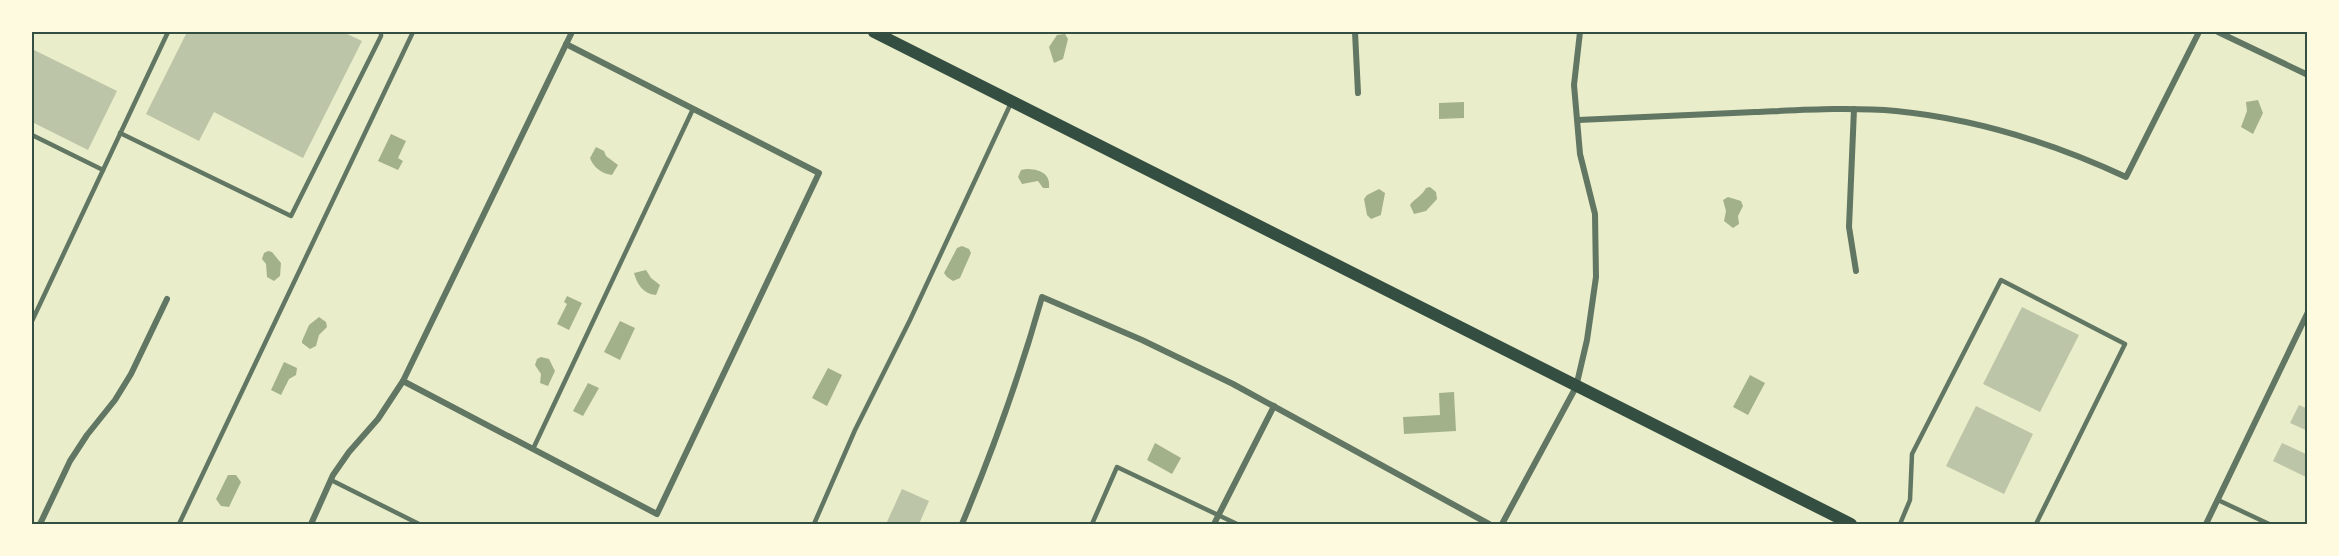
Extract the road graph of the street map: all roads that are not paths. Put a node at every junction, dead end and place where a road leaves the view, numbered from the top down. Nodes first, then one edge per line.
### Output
1 (168, 32) edge
2 (381, 32) edge
3 (413, 32) edge
4 (572, 32) edge
5 (874, 32) edge
6 (1355, 32) edge
7 (1580, 32) edge
8 (2199, 32) edge
9 (2218, 32) edge
10 (566, 44) junction
11 (2307, 75) edge
12 (1358, 93) dead end
13 (1012, 101) junction
14 (693, 109) junction
15 (1854, 109) junction
16 (1578, 120) junction
17 (120, 133) junction
18 (32, 135) edge
19 (103, 170) junction
20 (1856, 271) dead end
21 (167, 299) dead end
22 (2307, 312) edge
23 (32, 321) edge
24 (403, 381) junction
25 (1576, 387) junction
26 (1274, 406) junction
27 (533, 449) junction
28 (331, 480) junction
29 (2218, 500) junction
30 (1218, 515) junction
31 (40, 525) edge
32 (179, 525) edge
33 (311, 525) edge
34 (419, 525) edge
35 (814, 525) edge
36 (962, 525) edge
37 (1092, 525) edge
38 (1214, 525) edge
39 (1237, 525) edge
40 (1489, 525) edge
41 (1502, 525) edge
42 (1851, 525) edge
43 (1900, 525) edge
44 (2036, 525) edge
45 (2206, 525) edge
46 (2269, 525) edge

1 - 17 lane
2 - 17 lane
3 - 32 lane
4 - 10 street
5 - 13 main road
6 - 12 street
7 - 16 street
8 - 15 street
9 - 11 street
10 - 14 street
10 - 24 street
13 - 25 main road
13 - 35 lane
14 - 27 lane
14 - 27 street
15 - 16 street
15 - 20 street
16 - 25 street
17 - 19 lane
18 - 19 lane
19 - 23 lane
21 - 31 street
22 - 29 street
24 - 27 street
24 - 28 street
25 - 41 street
25 - 42 main road
26 - 30 street
26 - 36 street
26 - 40 street
28 - 33 street
28 - 34 lane
29 - 45 street
29 - 46 lane
30 - 37 lane
30 - 38 street
30 - 39 lane
43 - 44 lane

